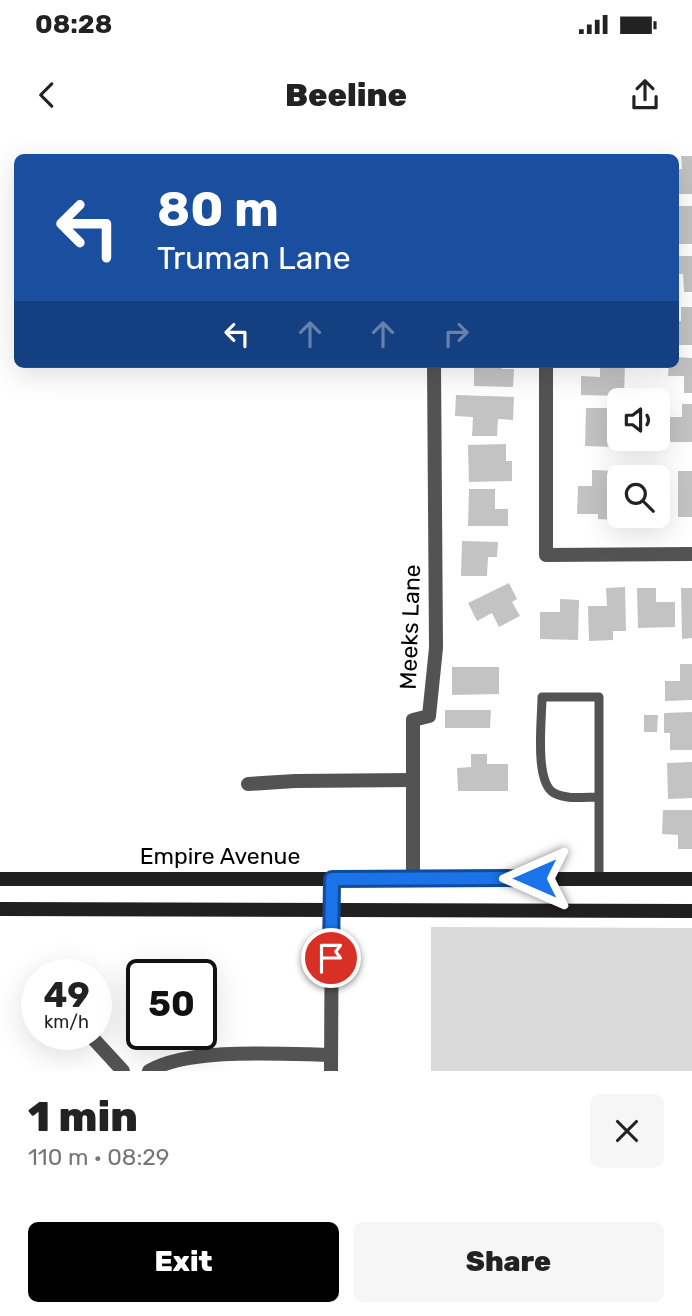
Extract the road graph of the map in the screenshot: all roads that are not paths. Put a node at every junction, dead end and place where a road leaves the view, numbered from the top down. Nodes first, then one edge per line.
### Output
1 (433, 368) edge
2 (546, 368) edge
3 (692, 554) edge
4 (413, 780) junction
5 (248, 784) dead end
6 (599, 797) junction
7 (599, 878) junction
8 (0, 879) edge
9 (332, 879) junction
10 (413, 879) junction
11 (692, 879) edge
12 (0, 909) edge
13 (332, 911) junction
14 (692, 911) edge
15 (104, 1050) edge
16 (331, 1055) junction
17 (123, 1071) edge
18 (149, 1071) edge
19 (331, 1071) edge

1 - 4 street, Meeks Lane
2 - 3 street
4 - 5 street
4 - 10 street, Meeks Lane
6 - 6 lane
6 - 7 lane
7 - 10 main road, Empire Avenue
7 - 11 main road, Empire Avenue
8 - 9 main road, Empire Avenue
9 - 10 main road, Empire Avenue
9 - 13 street
12 - 13 main road
13 - 14 main road
13 - 16 street
15 - 17 street
16 - 18 street
16 - 19 street

